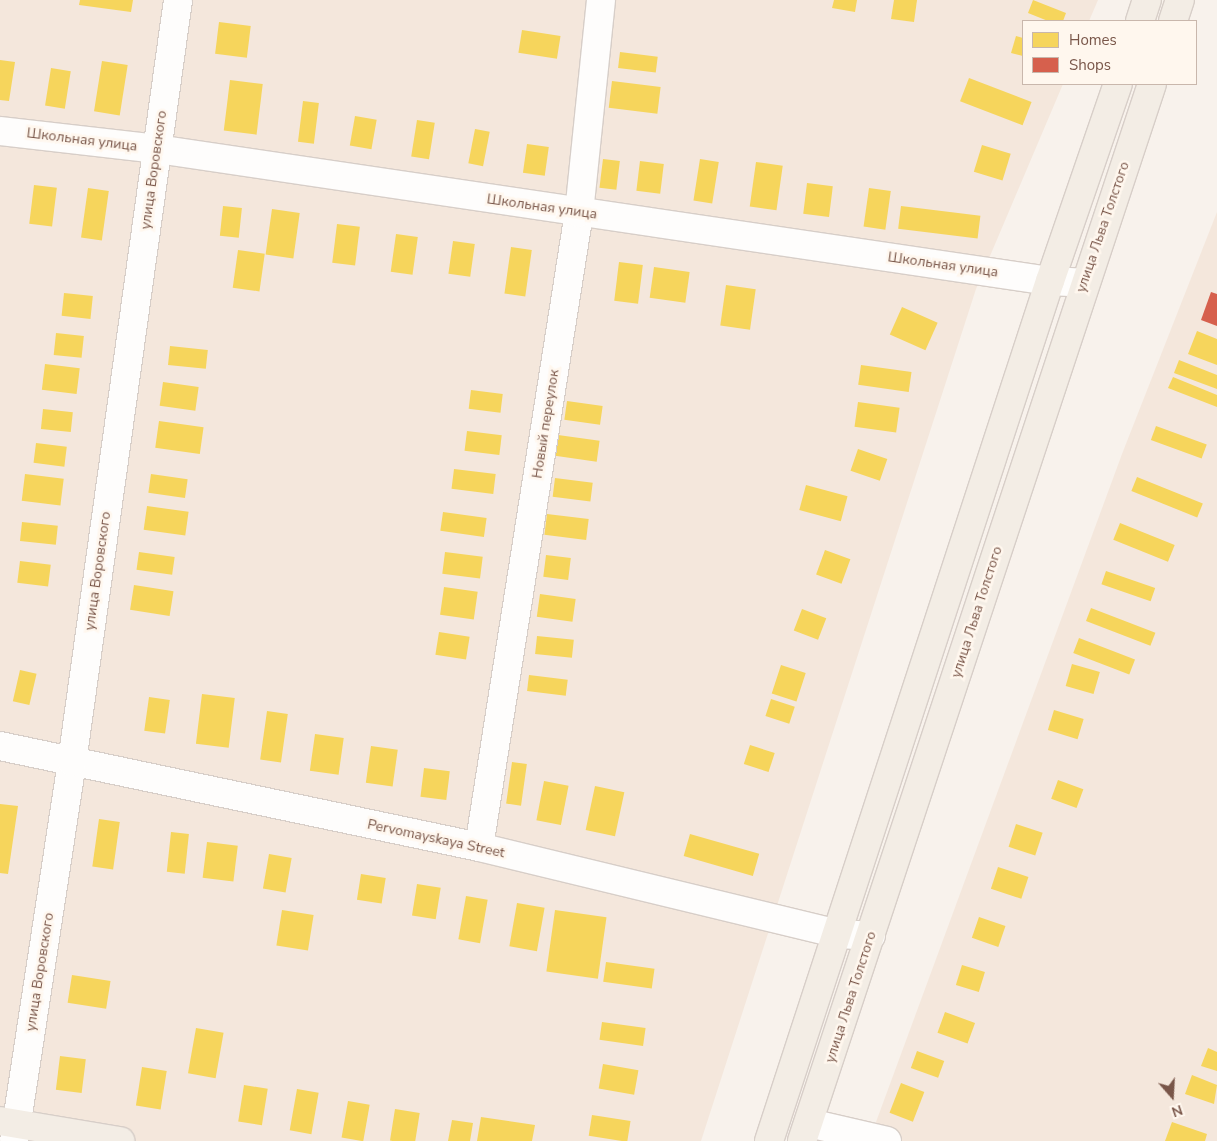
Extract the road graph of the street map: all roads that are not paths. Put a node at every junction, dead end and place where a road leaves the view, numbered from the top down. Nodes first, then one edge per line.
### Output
1 (178, 0) edge
2 (601, 0) edge
3 (1147, 0) edge
4 (1180, 0) edge
5 (1140, 20) edge
6 (1173, 20) edge
7 (1118, 85) edge
8 (1152, 85) edge
9 (0, 131) edge
10 (157, 149) junction
11 (579, 213) junction
12 (1050, 281) junction
13 (1084, 283) junction
14 (0, 746) edge
15 (72, 762) junction
16 (478, 847) junction
17 (838, 934) junction
18 (871, 936) junction
19 (10, 1129) edge
20 (806, 1132) edge
21 (120, 1141) edge
22 (770, 1141) edge
23 (887, 1141) edge

1 - 10 street, улица Воровского
2 - 11 street, Новый переулок
3 - 5 main road
4 - 6 main road
7 - 12 main road
8 - 13 main road, улица Льва Толстого
9 - 10 street, Школьная улица
10 - 11 street, Школьная улица
10 - 15 street, улица Воровского
11 - 12 street, Школьная улица
11 - 16 street, Новый переулок
12 - 13 street, Школьная улица
12 - 17 main road
13 - 18 main road, улица Льва Толстого
14 - 15 street, Pervomayskaya Street
15 - 16 street, Pervomayskaya Street
15 - 19 street, улица Воровского
16 - 17 street, Pervomayskaya Street
17 - 18 street, Pervomayskaya Street
17 - 22 main road
18 - 20 main road, улица Льва Толстого
19 - 21 main road
20 - 23 street

